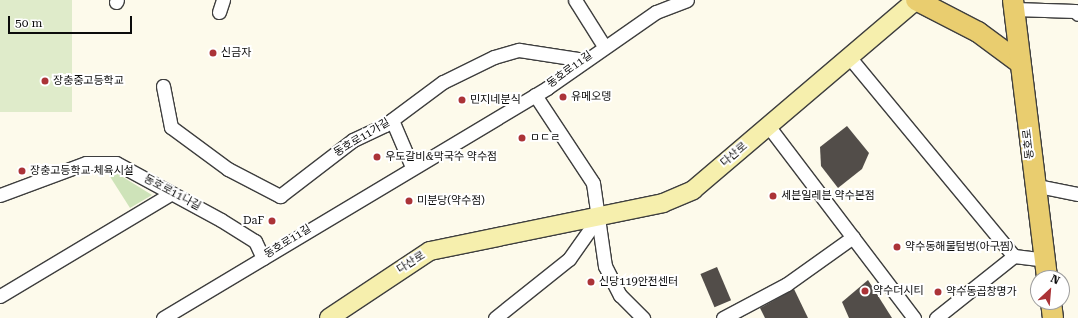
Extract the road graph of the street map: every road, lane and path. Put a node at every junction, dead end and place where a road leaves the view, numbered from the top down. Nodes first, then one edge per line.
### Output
1 (575, 0) edge
2 (687, 0) edge
3 (916, 0) edge
4 (675, 2) edge
5 (1014, 5) edge
6 (1078, 14) edge
7 (604, 46) junction
8 (850, 58) junction
9 (584, 60) junction
10 (1020, 63) junction
11 (162, 86) dead end
12 (535, 95) junction
13 (392, 120) junction
14 (769, 126) junction
15 (412, 166) junction
16 (1033, 185) junction
17 (172, 193) junction
18 (1078, 194) edge
19 (0, 195) edge
20 (600, 216) junction
21 (853, 237) junction
22 (1014, 256) junction
23 (263, 258) junction
24 (1046, 269) edge
25 (0, 296) edge
26 (163, 318) edge
27 (329, 318) edge
28 (495, 318) edge
29 (643, 318) edge
30 (723, 318) edge
31 (914, 318) edge
32 (936, 318) edge

1 - 7 street, 동호로11길
2 - 4 street, 동호로11길
3 - 8 main road, 다산로
3 - 10 main road
4 - 7 street, 동호로11길
5 - 6 street, 동호로
5 - 10 main road, 동호로
7 - 9 street, 동호로11길
8 - 14 main road, 다산로
8 - 22 street
9 - 12 street, 동호로11길
9 - 13 street, 동호로11가길
10 - 16 main road, 동호로
11 - 13 street, 동호로11가길
12 - 15 street, 동호로11길
12 - 20 street
13 - 15 street
14 - 20 main road, 다산로
14 - 21 street
15 - 23 street, 동호로11길
16 - 18 street
16 - 24 main road, 동호로
17 - 19 street, 동호로11나길
17 - 23 street, 동호로11나길
17 - 25 street
20 - 27 main road, 다산로
20 - 28 street
20 - 29 street
21 - 30 street
21 - 31 street
22 - 24 street
22 - 32 street
23 - 26 street, 동호로11길

